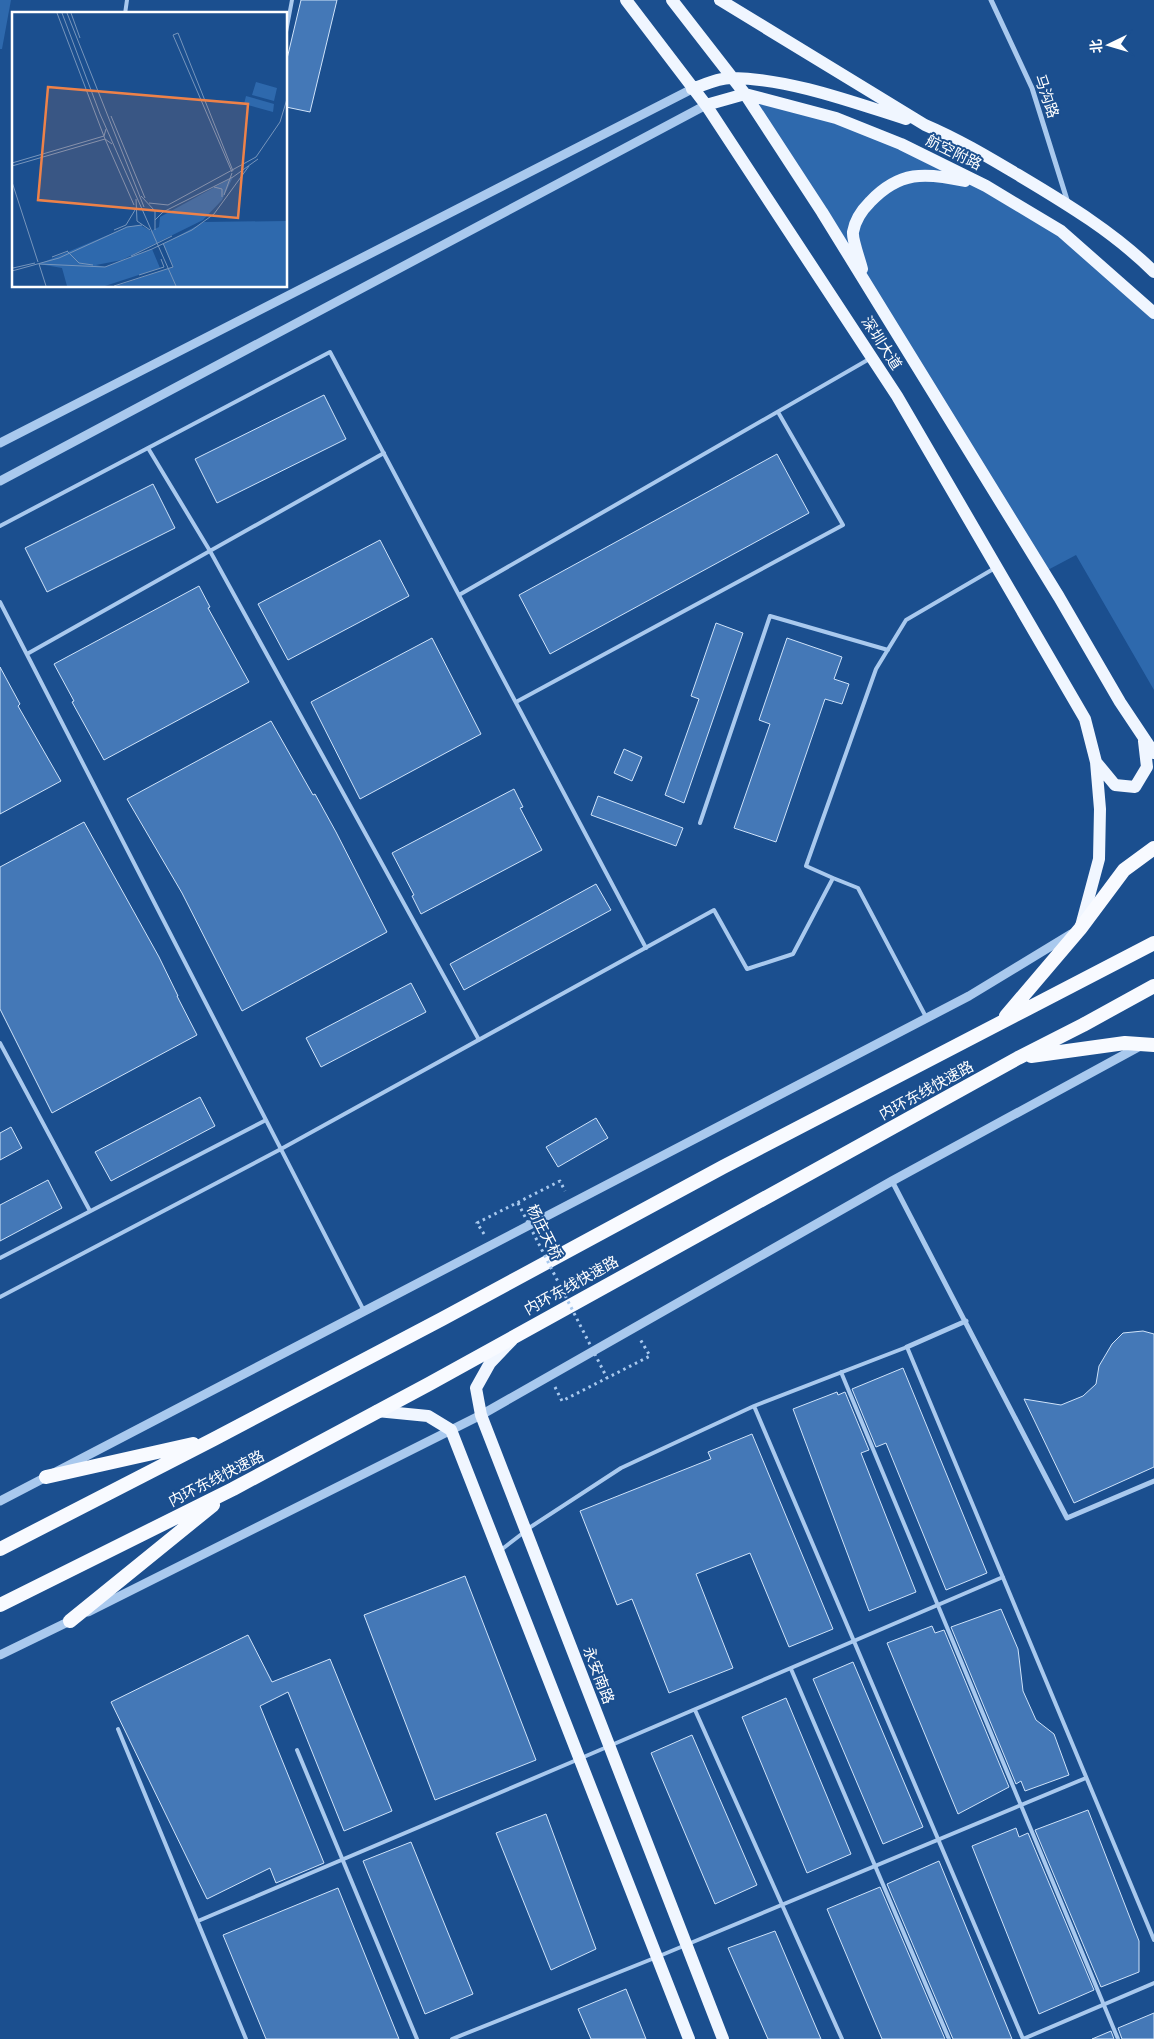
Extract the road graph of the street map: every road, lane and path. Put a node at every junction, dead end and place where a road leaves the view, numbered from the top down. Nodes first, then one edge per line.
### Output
1 (292, 0) edge
2 (626, 0) edge
3 (672, 0) edge
4 (720, 0) edge
5 (991, 0) edge
6 (288, 21) edge
7 (731, 77) junction
8 (692, 89) junction
9 (745, 94) junction
10 (706, 105) junction
11 (925, 125) junction
12 (986, 186) junction
13 (1068, 204) junction
14 (1154, 272) edge
15 (867, 286) junction
16 (1154, 314) edge
17 (872, 358) junction
18 (778, 412) junction
19 (0, 443) edge
20 (148, 448) junction
21 (384, 453) junction
22 (0, 481) edge
23 (0, 526) edge
24 (210, 551) junction
25 (996, 567) junction
26 (459, 595) junction
27 (0, 602) edge
28 (888, 650) junction
29 (27, 654) junction
30 (516, 702) junction
31 (1144, 738) junction
32 (1154, 753) edge
33 (1096, 762) junction
34 (700, 823) dead end
35 (1154, 848) edge
36 (833, 878) junction
37 (1080, 929) junction
38 (1154, 943) edge
39 (646, 948) junction
40 (1154, 986) edge
41 (927, 1018) junction
42 (1002, 1021) junction
43 (479, 1040) junction
44 (0, 1043) edge
45 (1149, 1044) edge
46 (1018, 1058) junction
47 (266, 1120) junction
48 (281, 1149) junction
49 (560, 1181) dead end
50 (892, 1181) junction
51 (518, 1203) junction
52 (90, 1211) junction
53 (477, 1223) dead end
54 (0, 1258) edge
55 (0, 1297) edge
56 (364, 1311) junction
57 (966, 1322) junction
58 (634, 1328) junction
59 (519, 1333) junction
60 (907, 1348) junction
61 (841, 1372) junction
62 (607, 1378) junction
63 (562, 1401) dead end
64 (754, 1406) junction
65 (377, 1411) junction
66 (481, 1415) junction
67 (450, 1430) junction
68 (214, 1440) junction
69 (46, 1477) junction
70 (1154, 1481) edge
71 (232, 1490) junction
72 (0, 1501) edge
73 (525, 1531) junction
74 (0, 1548) edge
75 (498, 1553) junction
76 (1003, 1577) junction
77 (0, 1604) edge
78 (938, 1605) junction
79 (70, 1621) junction
80 (854, 1641) junction
81 (0, 1655) edge
82 (790, 1668) junction
83 (695, 1710) junction
84 (118, 1729) dead end
85 (610, 1747) junction
86 (296, 1750) dead end
87 (579, 1760) junction
88 (1086, 1778) junction
89 (1021, 1805) junction
90 (938, 1840) junction
91 (342, 1860) junction
92 (875, 1866) junction
93 (782, 1905) junction
94 (198, 1921) junction
95 (1154, 1940) edge
96 (686, 1944) junction
97 (657, 1957) junction
98 (1154, 1983) edge
99 (1104, 2005) junction
100 (246, 2039) edge
101 (416, 2039) edge
102 (452, 2039) edge
103 (689, 2039) edge
104 (723, 2039) edge
105 (842, 2039) edge
106 (948, 2039) edge
107 (1023, 2039) edge
108 (1118, 2039) edge

1 - 6 lane
2 - 8 main road, 深圳大道
3 - 7 main road, 深圳大道
4 - 11 main road, 航空附路
5 - 13 street, 马沟路
7 - 8 main road, 航空附路
7 - 9 main road, 深圳大道
7 - 11 main road, 航空附路
8 - 10 main road, 深圳大道
8 - 19 street
9 - 10 main road
9 - 12 main road, 航空附路
9 - 15 main road, 深圳大道
10 - 17 main road, 深圳大道
10 - 22 street
11 - 13 main road, 航空附路
12 - 15 main road
12 - 16 main road, 航空附路
13 - 14 main road, 航空附路
15 - 31 main road, 深圳大道
17 - 18 lane
17 - 25 main road, 深圳大道
18 - 26 lane
18 - 30 lane
20 - 21 lane
20 - 23 lane
20 - 24 lane
21 - 24 lane
21 - 26 lane
24 - 29 lane
24 - 43 lane
25 - 28 lane
25 - 33 main road, 深圳大道
26 - 30 lane
27 - 29 lane
28 - 34 lane
28 - 36 lane
29 - 47 lane
30 - 39 lane
31 - 32 main road, 深圳大道
31 - 33 main road
33 - 37 main road, 深圳大道
35 - 37 highway
36 - 39 lane
36 - 41 lane
37 - 41 street
37 - 42 highway
38 - 42 highway, 内环东线快速路
39 - 43 lane
40 - 46 highway, 内环东线快速路
41 - 56 street
42 - 68 highway, 内环东线快速路
43 - 48 lane
44 - 52 lane
45 - 46 highway
45 - 50 street
46 - 59 highway, 内环东线快速路
47 - 48 lane
47 - 52 lane
48 - 55 lane
48 - 56 lane
49 - 51 path
50 - 57 street
50 - 58 street
51 - 53 path
51 - 62 path, 杨庄天桥, bridge
52 - 54 lane
56 - 69 street
57 - 60 street
57 - 70 street
58 - 62 path
58 - 66 street
59 - 65 highway, 内环东线快速路
59 - 66 main road, 永安南路
60 - 61 lane
60 - 76 lane
61 - 64 lane
61 - 78 lane
62 - 63 path
64 - 73 lane
64 - 80 lane
65 - 67 main road
65 - 71 highway, 内环东线快速路
66 - 67 street
66 - 73 main road, 永安南路
67 - 75 main road
67 - 79 street
68 - 69 highway
68 - 74 highway, 内环东线快速路
69 - 72 street
71 - 77 highway, 内环东线快速路
71 - 79 highway
73 - 75 lane
73 - 85 main road, 永安南路
75 - 87 main road
76 - 78 lane
76 - 88 lane
78 - 80 lane
78 - 89 lane
79 - 81 street
80 - 82 lane
80 - 90 lane
82 - 83 lane
82 - 92 lane
83 - 85 lane
83 - 93 lane
84 - 94 lane
85 - 87 lane
85 - 96 main road, 永安南路
86 - 91 lane
87 - 91 lane
87 - 97 main road
88 - 89 lane
88 - 95 lane
89 - 90 lane
89 - 99 lane
90 - 92 lane
90 - 107 lane
91 - 94 lane
91 - 101 lane
92 - 93 lane
92 - 106 lane
93 - 96 lane
93 - 105 lane
94 - 100 lane
96 - 97 lane
96 - 104 main road, 永安南路
97 - 102 lane
97 - 103 main road
98 - 99 lane
99 - 107 lane
99 - 108 lane

